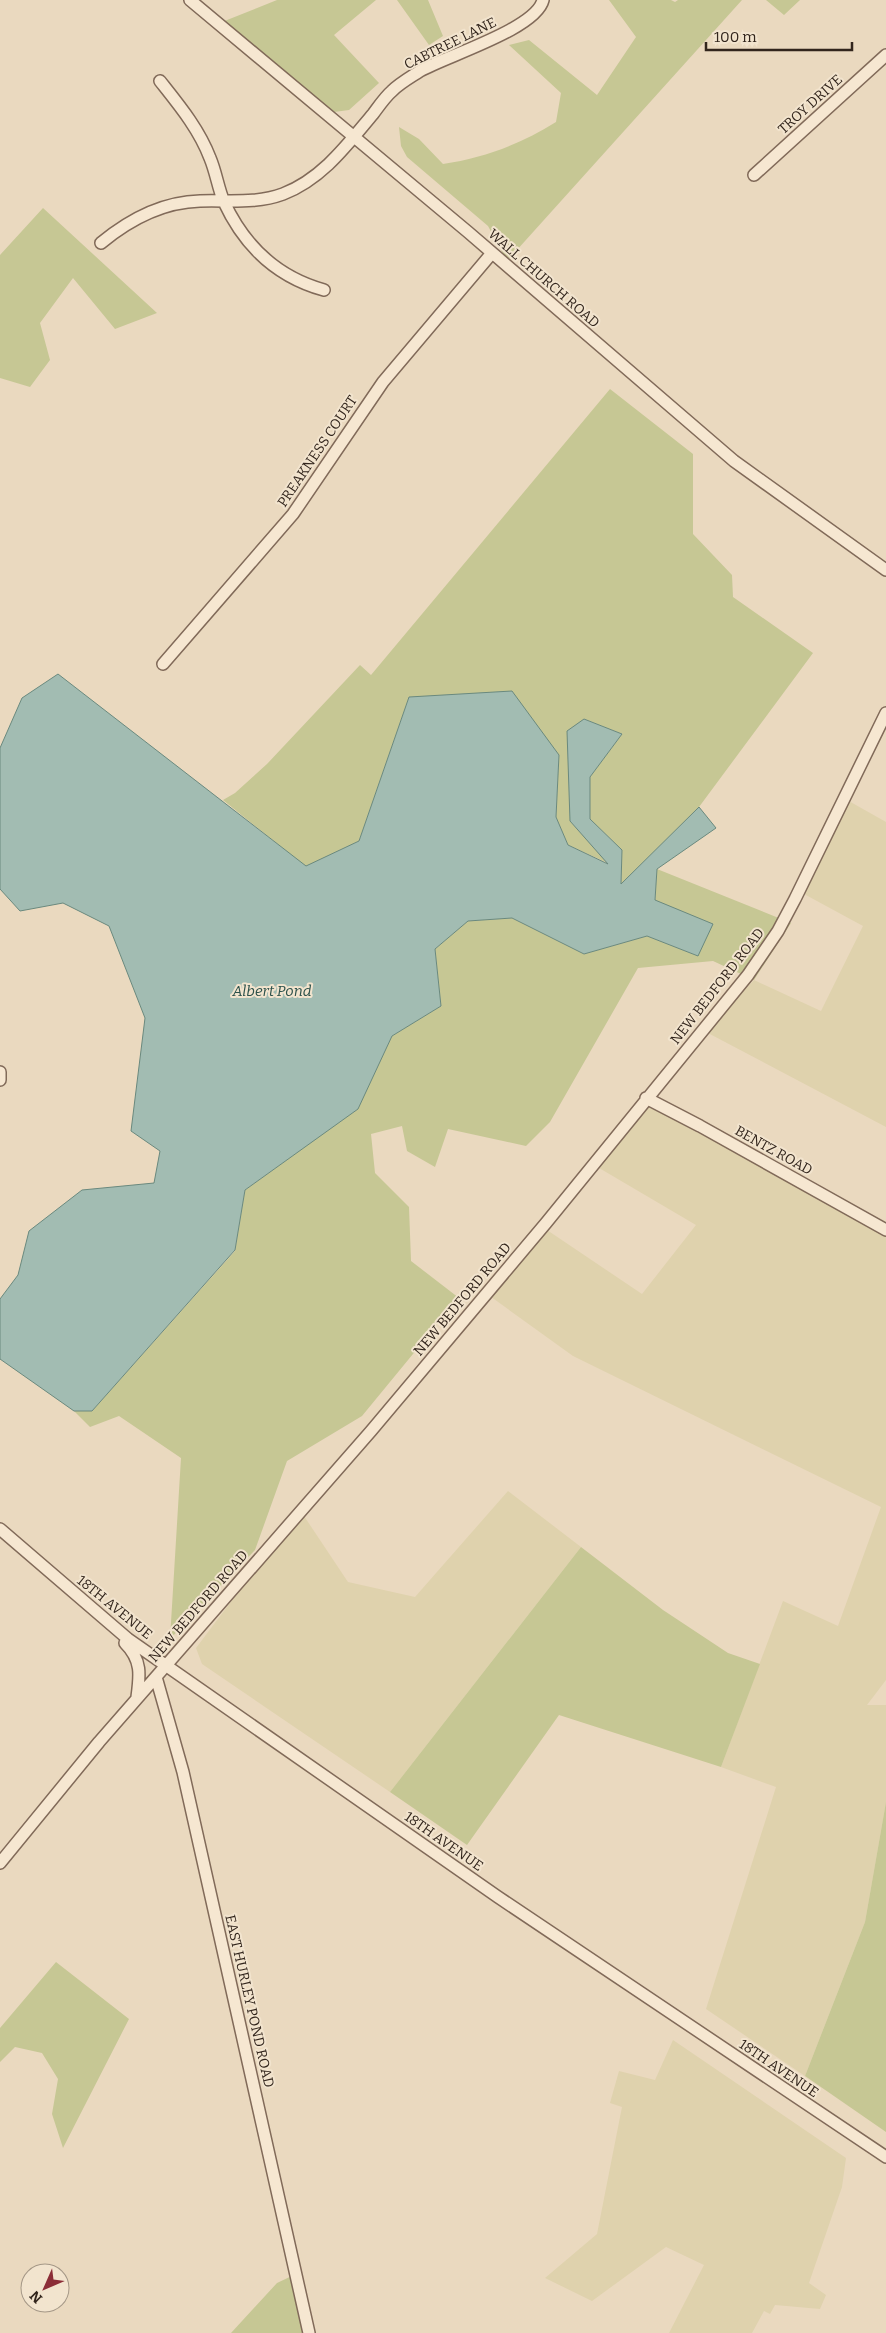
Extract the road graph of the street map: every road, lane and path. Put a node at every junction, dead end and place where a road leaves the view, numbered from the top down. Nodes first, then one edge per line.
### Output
1 (190, 0) edge
2 (543, 0) edge
3 (886, 55) edge
4 (160, 81) dead end
5 (353, 138) junction
6 (754, 175) dead end
7 (224, 200) junction
8 (102, 243) dead end
9 (492, 253) junction
10 (324, 290) dead end
11 (886, 570) edge
12 (163, 664) dead end
13 (886, 713) edge
14 (0, 1072) edge
15 (0, 1080) edge
16 (646, 1098) junction
17 (886, 1230) edge
18 (0, 1529) edge
19 (95, 1611) junction
20 (167, 1666) junction
21 (156, 1677) junction
22 (137, 1698) junction
23 (0, 1862) edge
24 (886, 2158) edge
25 (310, 2333) edge

1 - 5 street, WALL CHURCH ROAD
2 - 5 street, CABTREE LANE
3 - 6 street, TROY DRIVE
4 - 7 street
5 - 7 street, CABTREE LANE
5 - 9 street, WALL CHURCH ROAD
7 - 8 street, CABTREE LANE
7 - 10 street
9 - 11 street, WALL CHURCH ROAD
9 - 12 street, PREAKNESS COURT
13 - 16 street, NEW BEDFORD ROAD
14 - 15 street
16 - 17 street, BENTZ ROAD
16 - 20 street, NEW BEDFORD ROAD
18 - 19 street, 18TH AVENUE
19 - 20 street, 18TH AVENUE
19 - 22 street
20 - 21 street, NEW BEDFORD ROAD
20 - 24 street, 18TH AVENUE
21 - 22 street, NEW BEDFORD ROAD
21 - 25 street, EAST HURLEY POND ROAD
22 - 23 street, NEW BEDFORD ROAD

